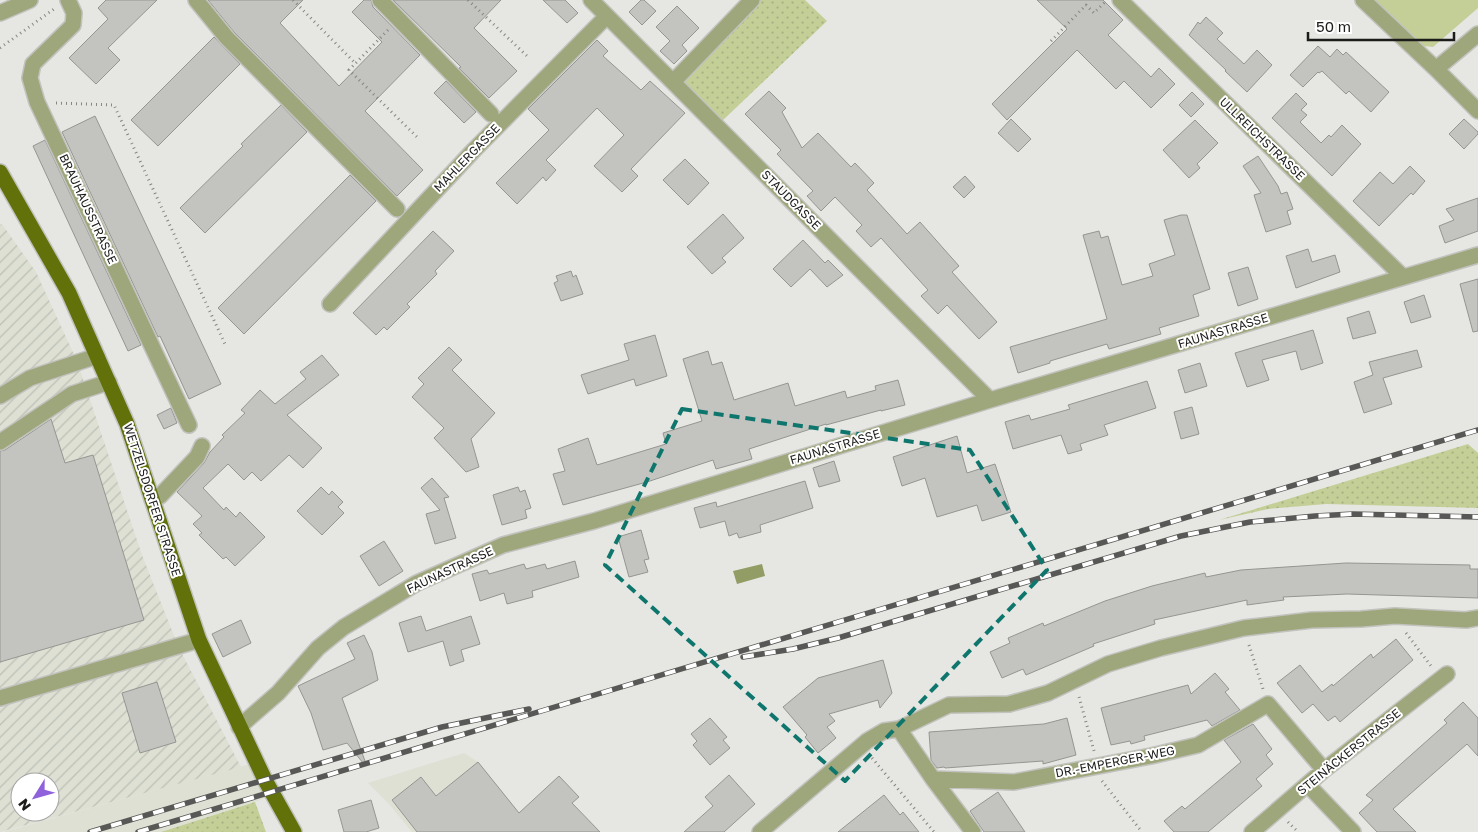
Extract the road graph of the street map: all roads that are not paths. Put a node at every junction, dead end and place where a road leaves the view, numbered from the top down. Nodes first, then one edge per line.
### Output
1 (30, 0) edge
2 (196, 0) edge
3 (380, 0) edge
4 (591, 0) edge
5 (752, 0) edge
6 (1120, 0) edge
7 (1363, 0) edge
8 (64, 2) edge
9 (0, 13) edge
10 (607, 16) junction
11 (1478, 34) edge
12 (1436, 68) junction
13 (673, 82) junction
14 (1478, 111) edge
15 (491, 114) dead end
16 (0, 172) edge
17 (397, 208) dead end
18 (1478, 255) edge
19 (1403, 277) junction
20 (330, 304) dead end
21 (97, 356) junction
22 (108, 382) junction
23 (0, 396) edge
24 (990, 400) junction
25 (189, 425) dead end
26 (0, 442) edge
27 (202, 446) dead end
28 (152, 499) junction
29 (1478, 618) edge
30 (199, 640) junction
31 (1444, 676) road end
32 (0, 698) edge
33 (239, 727) junction
34 (892, 730) junction
35 (1324, 770) junction
36 (933, 779) junction
37 (1308, 785) junction
38 (294, 832) edge
39 (760, 832) edge
40 (972, 832) edge
41 (1252, 832) edge
42 (1353, 832) edge

1 - 9 street
2 - 17 street
3 - 15 street
4 - 10 street, STAUDGASSE
5 - 13 street
6 - 19 street, ULLREICHSTRASSE
7 - 12 street
8 - 25 street, BRAUHAUSSTRASSE
10 - 13 street, STAUDGASSE
10 - 20 street, MAHLERGASSE
11 - 12 street
12 - 14 street
13 - 24 street, STAUDGASSE
16 - 21 main road, WETZELSDORFER STRASSE
18 - 19 street, FAUNASTRASSE
19 - 24 street, FAUNASTRASSE
21 - 22 main road, WETZELSDORFER STRASSE
21 - 23 street
22 - 26 street
22 - 28 main road, WETZELSDORFER STRASSE
24 - 33 street, FAUNASTRASSE
27 - 28 street
28 - 30 main road, WETZELSDORFER STRASSE
29 - 34 street
30 - 32 street
30 - 33 main road, WETZELSDORFER STRASSE
31 - 35 street, STEINÄCKERSTRASSE
33 - 38 main road, WETZELSDORFER STRASSE
34 - 36 street
34 - 39 street
35 - 36 street, DR.-EMPERGER-WEG
35 - 37 street, STEINÄCKERSTRASSE
36 - 40 street
37 - 41 street, STEINÄCKERSTRASSE
37 - 42 street

